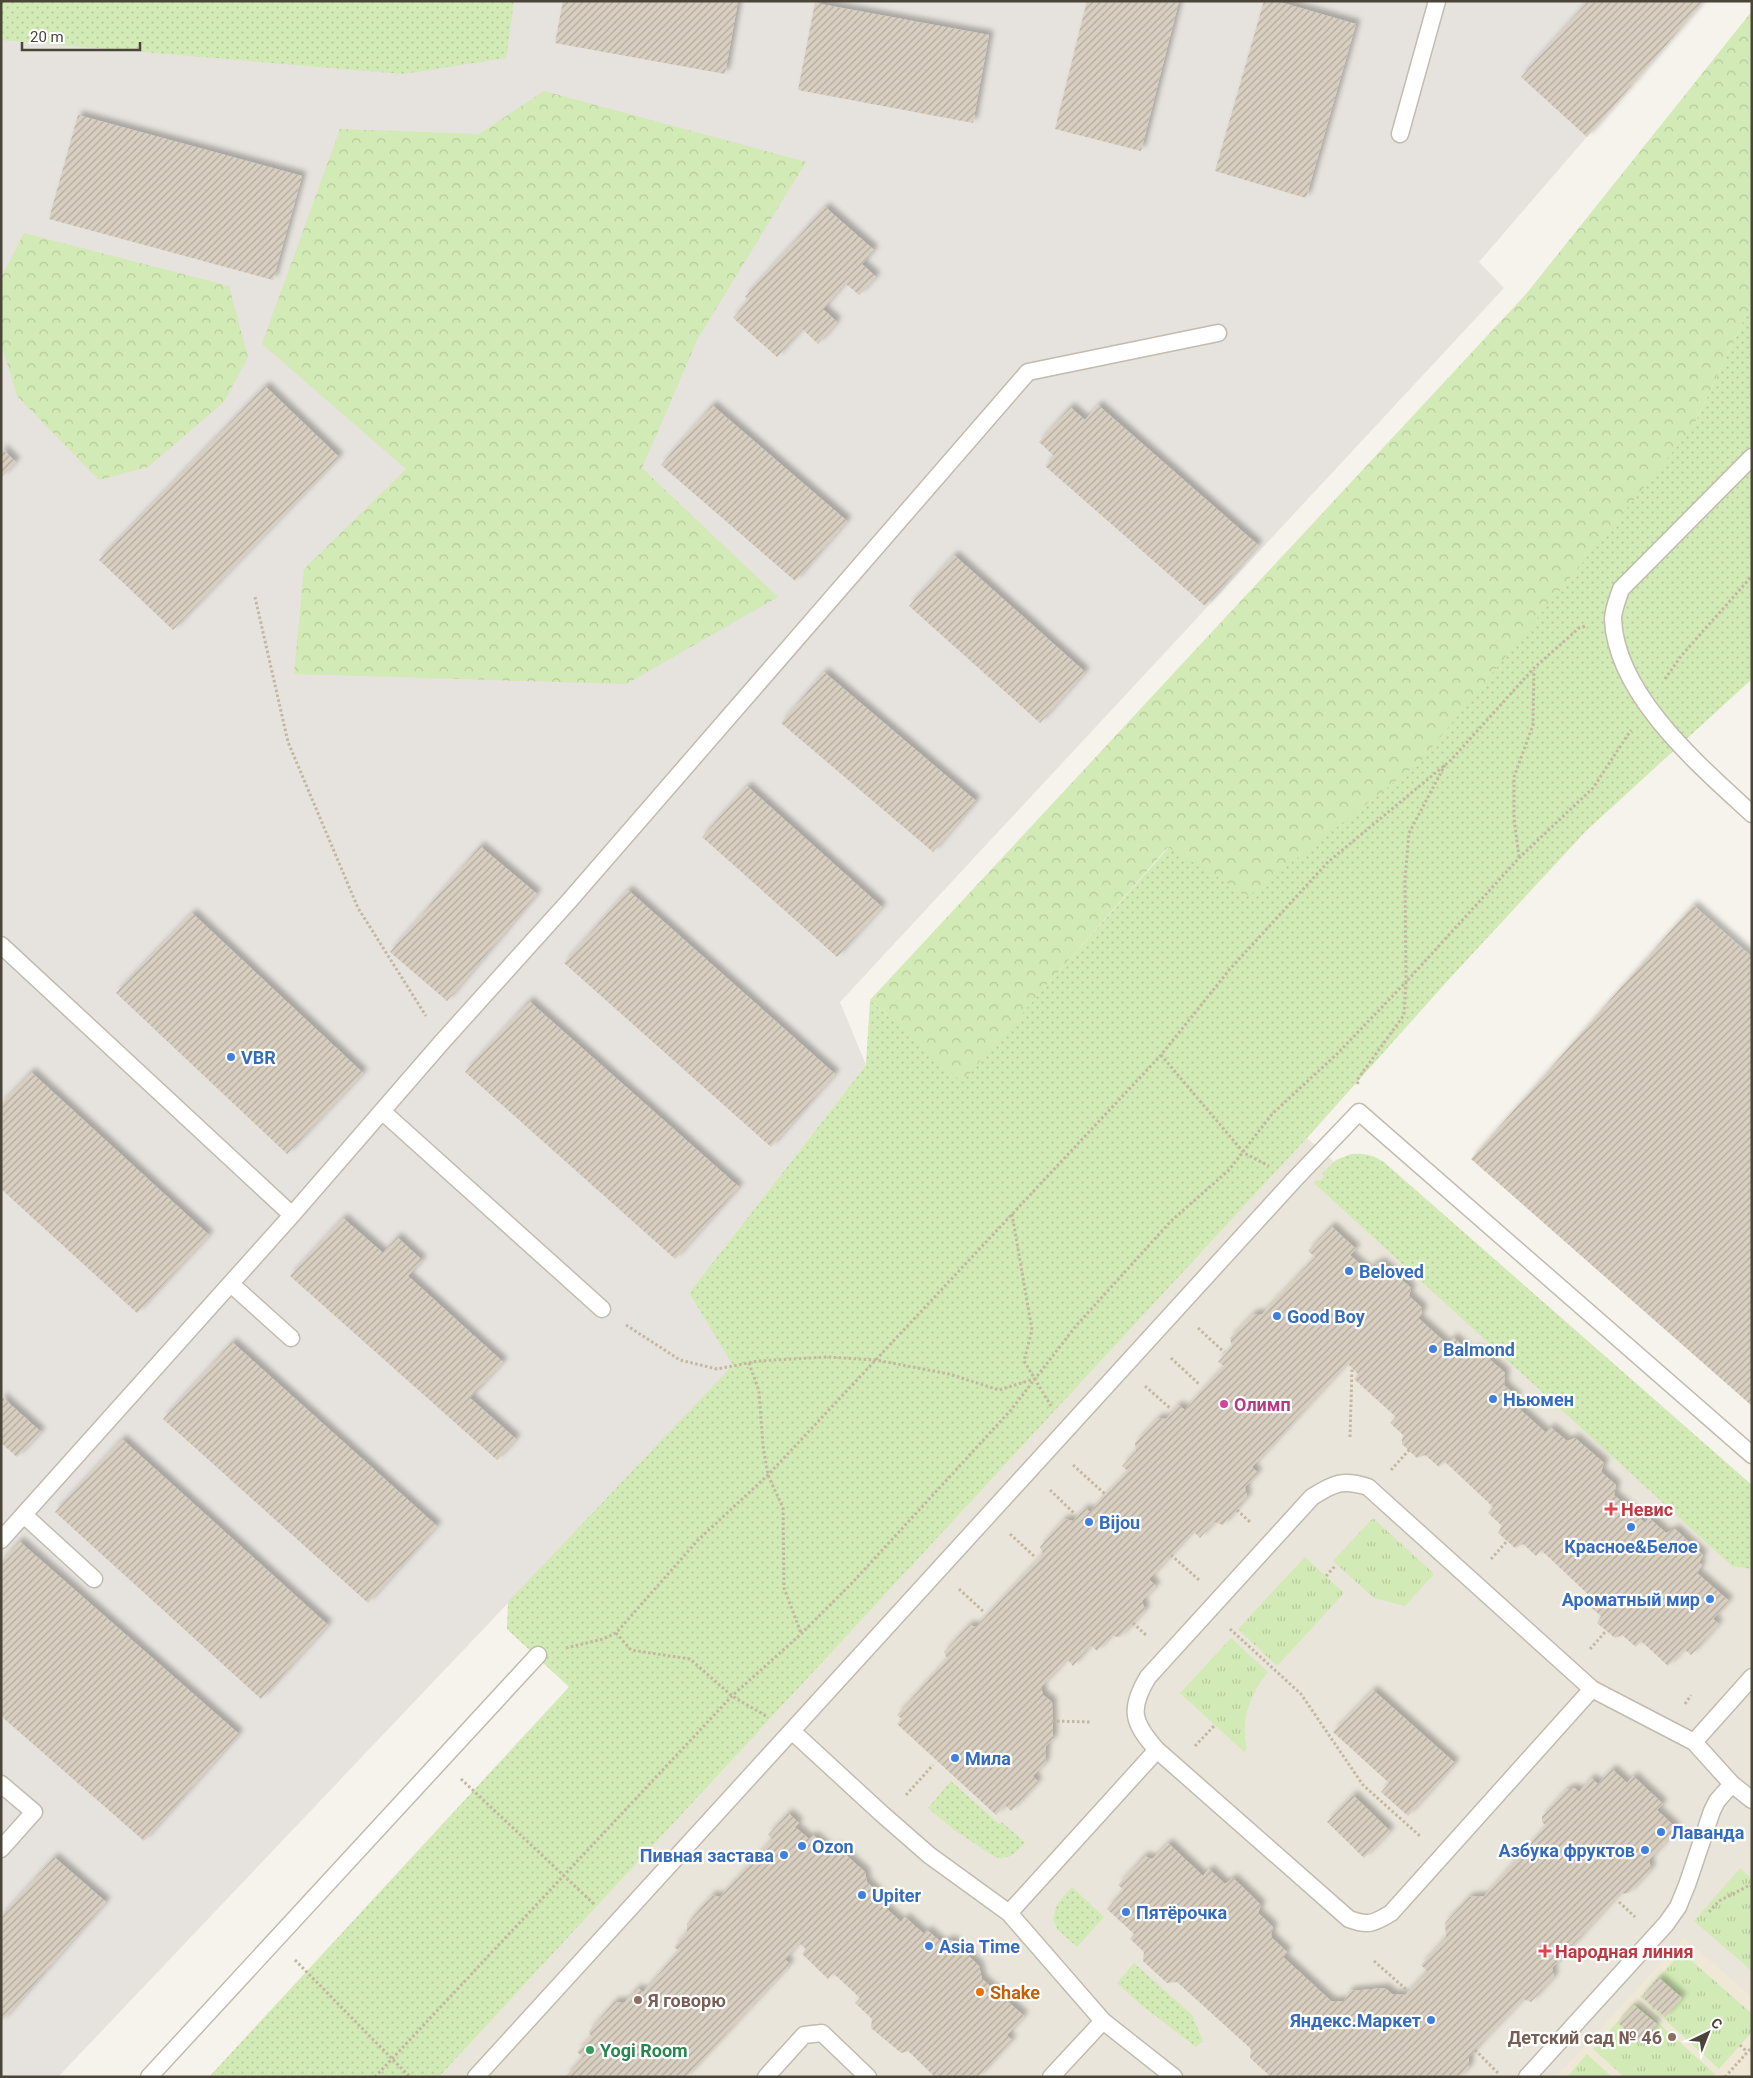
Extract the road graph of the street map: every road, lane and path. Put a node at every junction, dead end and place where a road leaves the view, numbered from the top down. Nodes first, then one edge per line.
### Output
1 (1437, 1) edge
2 (1400, 134) dead end
3 (1218, 333) dead end
4 (1752, 457) edge
5 (1752, 576) edge
6 (255, 597) dead end
7 (1613, 618) junction
8 (1534, 668) junction
9 (1648, 704) junction
10 (1444, 765) junction
11 (1752, 814) edge
12 (1519, 858) junction
13 (1, 946) edge
14 (1406, 982) junction
15 (442, 1042) junction
16 (1161, 1055) junction
17 (382, 1112) junction
18 (1359, 1112) junction
19 (1244, 1153) junction
20 (1294, 1180) junction
21 (1012, 1214) junction
22 (292, 1215) junction
23 (231, 1284) junction
24 (602, 1309) joint
25 (1197, 1328) dead end
26 (291, 1338) dead end
27 (1224, 1352) dead end
28 (1170, 1357) dead end
29 (876, 1360) junction
30 (749, 1363) junction
31 (1352, 1368) dead end
32 (1035, 1379) junction
33 (1145, 1385) dead end
34 (1200, 1385) dead end
35 (1171, 1409) dead end
36 (1067, 1430) junction
37 (1350, 1437) dead end
38 (1409, 1450) dead end
39 (1752, 1454) edge
40 (1072, 1464) dead end
41 (1389, 1472) dead end
42 (768, 1475) junction
43 (1050, 1490) dead end
44 (1106, 1495) dead end
45 (1236, 1510) dead end
46 (24, 1514) junction
47 (1075, 1514) dead end
48 (1253, 1525) dead end
49 (1009, 1533) dead end
50 (1, 1540) edge
51 (1507, 1541) dead end
52 (1171, 1555) dead end
53 (1034, 1556) dead end
54 (1487, 1563) dead end
55 (1336, 1565) dead end
56 (1326, 1576) dead end
57 (94, 1579) dead end
58 (1201, 1582) dead end
59 (959, 1589) dead end
60 (1209, 1610) junction
61 (984, 1612) dead end
62 (1133, 1623) dead end
63 (1606, 1631) dead end
64 (616, 1633) junction
65 (802, 1634) junction
66 (1150, 1638) dead end
67 (1586, 1653) dead end
68 (538, 1655) joint
69 (1752, 1677) edge
70 (1592, 1689) junction
71 (732, 1696) junction
72 (1052, 1721) dead end
73 (1090, 1722) dead end
74 (793, 1732) junction
75 (1694, 1742) junction
76 (1157, 1750) junction
77 (441, 1759) junction
78 (934, 1765) dead end
79 (1, 1784) edge
80 (1732, 1784) junction
81 (905, 1796) dead end
82 (1752, 1800) edge
83 (1, 1849) edge
84 (1442, 1856) junction
85 (565, 1877) junction
86 (1619, 1902) dead end
87 (1009, 1913) junction
88 (1640, 1921) dead end
89 (615, 1924) junction
90 (275, 1941) junction
91 (1374, 1961) dead end
92 (1408, 1991) dead end
93 (1103, 2021) junction
94 (1740, 2045) dead end
95 (1752, 2047) edge
96 (1474, 2050) dead end
97 (1747, 2052) junction
98 (392, 2059) junction
99 (1498, 2073) dead end
100 (148, 2077) edge
101 (375, 2077) edge
102 (410, 2077) edge
103 (476, 2077) edge
104 (766, 2077) edge
105 (868, 2077) edge
106 (1050, 2077) edge
107 (1174, 2077) edge
108 (1527, 2077) edge
109 (1725, 2077) edge

1 - 2 lane
3 - 15 lane
4 - 7 lane
5 - 9 path
6 - 15 path
7 - 8 path
7 - 9 lane
8 - 10 path
8 - 12 path
9 - 11 lane
9 - 12 path
10 - 14 path
10 - 16 path
12 - 14 path
13 - 22 lane
14 - 18 path
14 - 19 path
15 - 17 lane
16 - 19 path
16 - 21 path
17 - 22 lane
17 - 24 lane
18 - 20 lane
18 - 39 lane
19 - 20 path
19 - 32 path
20 - 36 lane
21 - 29 path
21 - 32 path
22 - 23 lane
23 - 26 lane
23 - 46 lane
24 - 30 path
25 - 27 path
28 - 34 path
29 - 30 path
29 - 32 path
29 - 42 path
30 - 42 path
31 - 37 path
32 - 36 path
32 - 65 path
33 - 35 path
36 - 74 lane
38 - 41 path
40 - 44 path
42 - 64 path
42 - 65 path
43 - 47 path
45 - 48 path
46 - 50 lane
46 - 57 lane
49 - 53 path
51 - 54 path
52 - 58 path
55 - 56 path
59 - 61 path
60 - 70 lane
60 - 76 lane
60 - 84 path
62 - 66 path
63 - 67 path
64 - 68 path
64 - 71 path
65 - 71 path
68 - 77 lane
69 - 75 lane
70 - 75 lane
70 - 84 lane
71 - 74 path
71 - 85 path
72 - 73 path
74 - 87 lane
74 - 89 lane
75 - 80 lane
76 - 84 lane
76 - 87 lane
77 - 85 path
77 - 90 lane
78 - 81 path
79 - 83 lane
80 - 82 lane
80 - 108 lane
85 - 89 path
85 - 98 path
86 - 88 path
87 - 93 lane
89 - 103 lane
90 - 98 path
90 - 100 lane
91 - 92 path
93 - 106 lane
93 - 107 lane
94 - 97 path
95 - 97 path
96 - 99 path
97 - 109 path
98 - 101 path
98 - 102 path
104 - 105 lane

